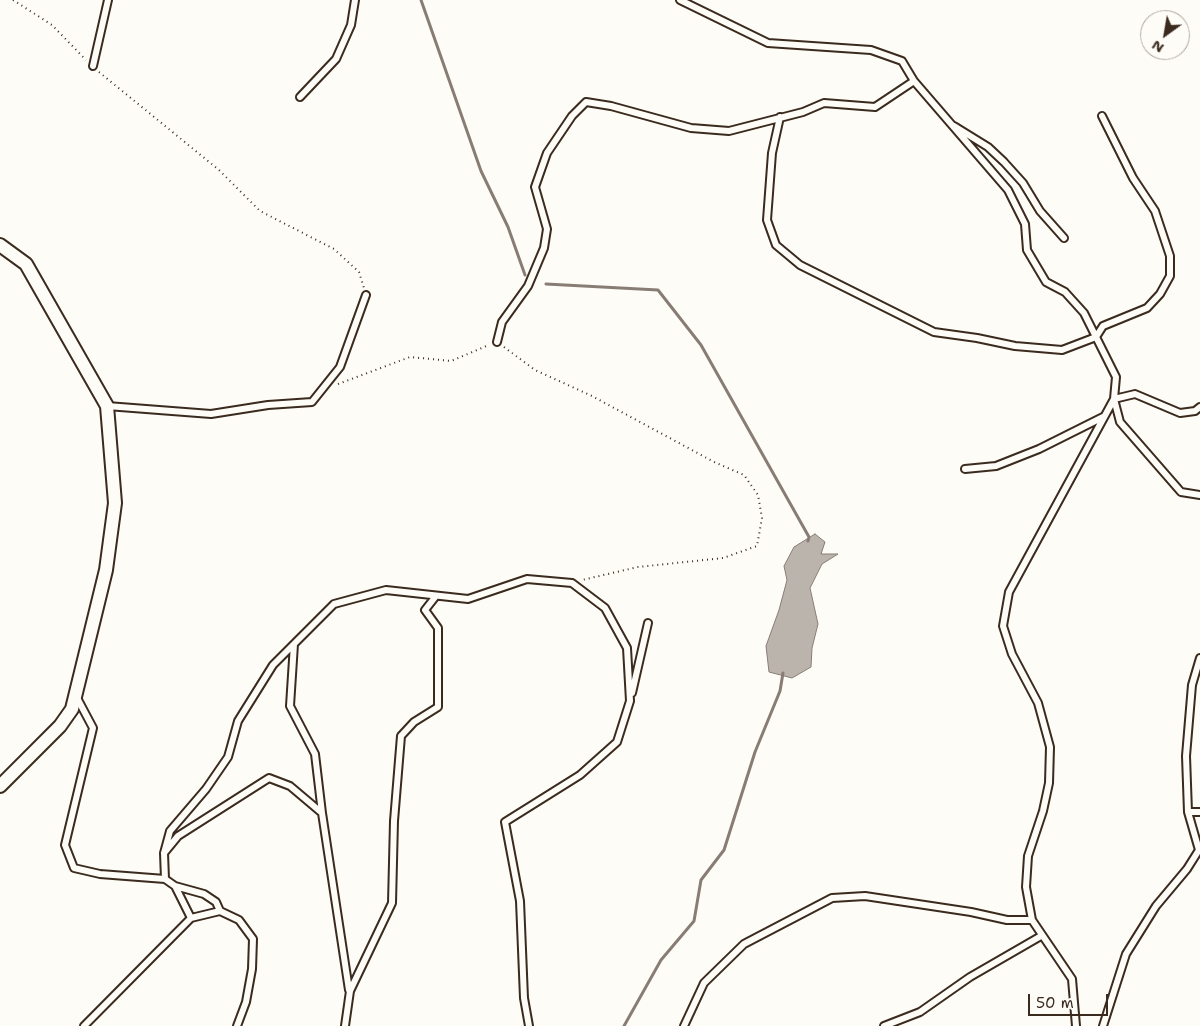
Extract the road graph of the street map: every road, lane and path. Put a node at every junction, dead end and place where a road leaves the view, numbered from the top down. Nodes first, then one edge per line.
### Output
1 (13, 0) edge
2 (108, 0) edge
3 (355, 0) edge
4 (680, 0) edge
5 (92, 66) junction
6 (914, 81) junction
7 (300, 97) dead end
8 (780, 116) junction
9 (1102, 116) dead end
10 (948, 123) junction
11 (1064, 238) dead end
12 (0, 244) edge
13 (366, 295) joint
14 (1096, 337) junction
15 (497, 342) junction
16 (319, 392) junction
17 (1114, 399) junction
18 (106, 406) junction
19 (1200, 407) edge
20 (1104, 417) junction
21 (965, 469) dead end
22 (1200, 495) edge
23 (567, 583) junction
24 (436, 596) junction
25 (648, 623) dead end
26 (294, 644) junction
27 (1200, 658) edge
28 (75, 692) junction
29 (630, 701) junction
30 (0, 786) edge
31 (1188, 812) junction
32 (1200, 812) edge
33 (322, 813) junction
34 (164, 853) junction
35 (166, 879) junction
36 (176, 886) junction
37 (220, 911) junction
38 (192, 918) junction
39 (1032, 920) junction
40 (1041, 936) junction
41 (350, 992) junction
42 (84, 1026) edge
43 (237, 1026) edge
44 (345, 1026) edge
45 (529, 1026) edge
46 (684, 1026) edge
47 (884, 1026) edge
48 (1076, 1026) edge
49 (1103, 1026) edge

1 - 5 path
2 - 5 lane
3 - 7 lane
4 - 6 lane
5 - 13 path
6 - 8 lane
6 - 10 lane
8 - 14 lane
8 - 15 lane
9 - 14 lane
10 - 11 lane
10 - 14 lane
12 - 18 street
13 - 16 lane
14 - 17 lane
15 - 16 path
15 - 23 path
16 - 18 lane
17 - 19 lane
17 - 20 lane
17 - 22 lane
18 - 28 street
20 - 21 lane
20 - 39 lane
23 - 24 lane
23 - 29 lane
24 - 26 lane
24 - 41 lane
25 - 29 lane
26 - 33 lane
26 - 34 lane
27 - 31 lane
28 - 30 street
28 - 35 lane
29 - 45 lane
31 - 32 lane
31 - 49 lane
33 - 34 lane
33 - 41 lane
34 - 35 lane
35 - 36 lane
36 - 37 lane
36 - 38 lane
37 - 38 lane
37 - 43 lane
38 - 42 lane
39 - 40 lane
39 - 46 lane
40 - 47 lane
40 - 48 lane
41 - 44 lane

